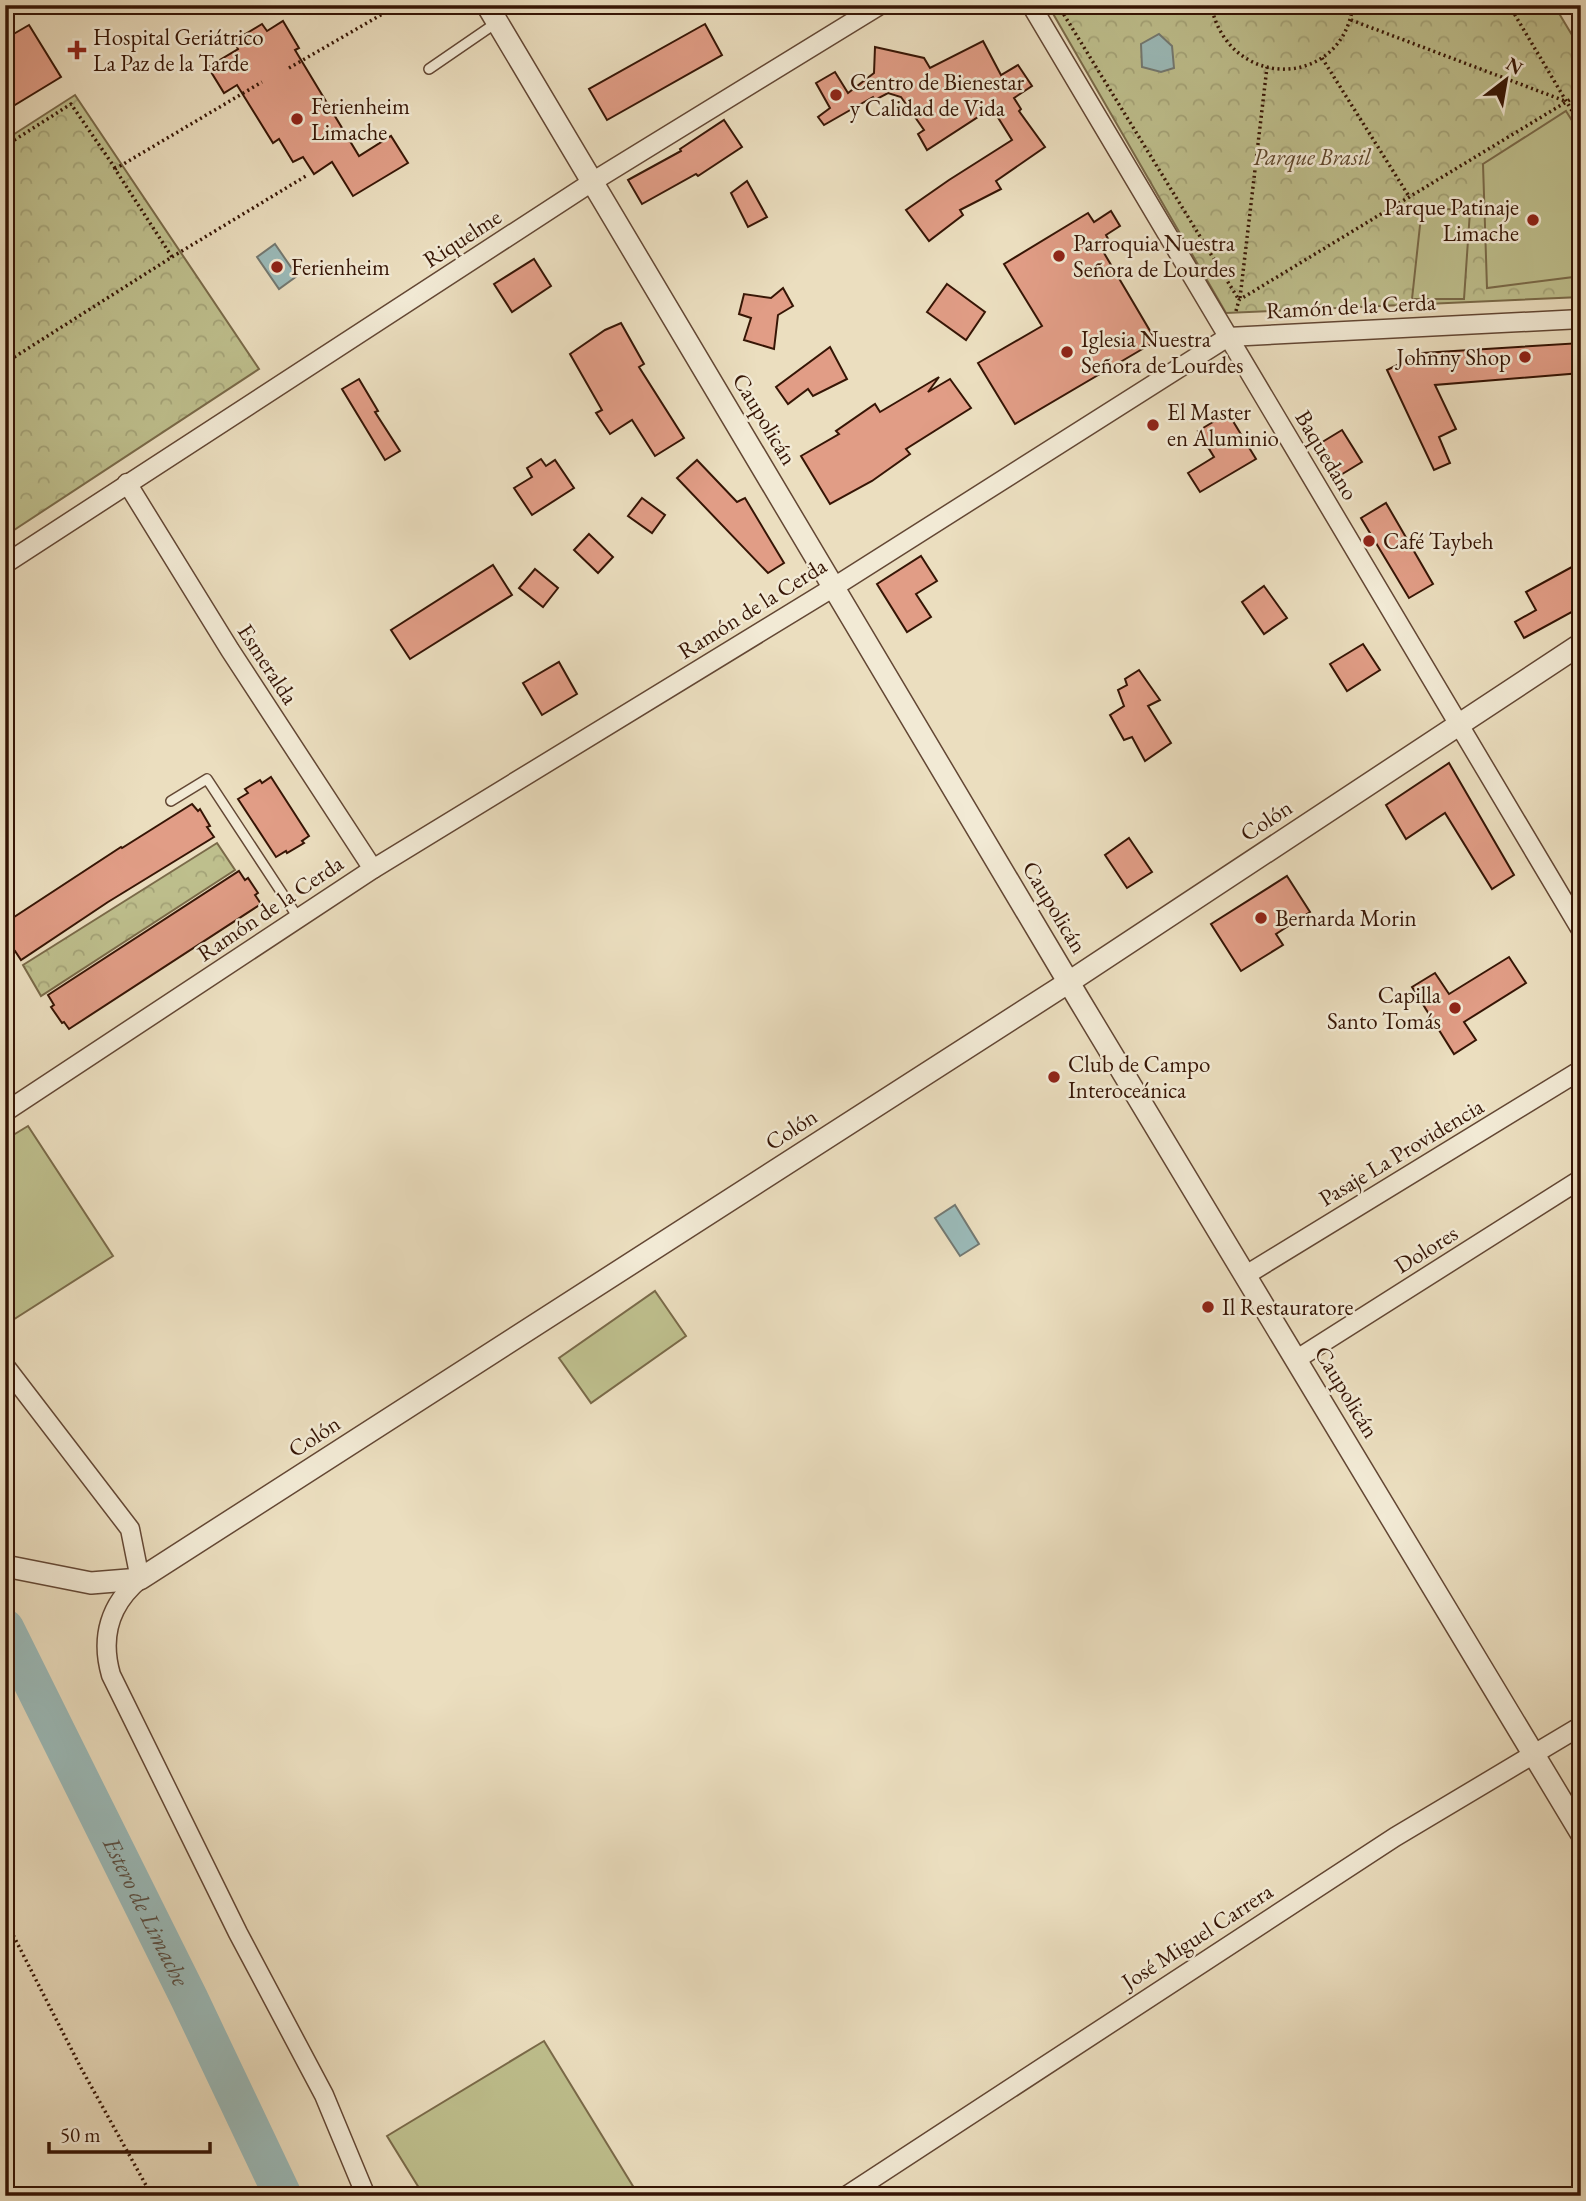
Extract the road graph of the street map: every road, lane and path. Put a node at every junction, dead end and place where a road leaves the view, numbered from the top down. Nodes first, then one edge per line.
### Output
1 (880, 5) edge
2 (1031, 5) edge
3 (1058, 5) edge
4 (1211, 5) edge
5 (1353, 5) edge
6 (1509, 5) edge
7 (391, 9) dead end
8 (492, 14) edge
9 (1351, 20) junction
10 (1322, 58) junction
11 (1267, 67) junction
12 (289, 68) dead end
13 (429, 69) dead end
14 (262, 82) dead end
15 (1581, 93) edge
16 (1566, 101) junction
17 (1581, 127) edge
18 (5, 146) edge
19 (115, 169) junction
20 (306, 176) dead end
21 (592, 182) junction
22 (1410, 198) junction
23 (172, 257) junction
24 (1239, 300) junction
25 (1581, 318) edge
26 (1228, 337) junction
27 (5, 363) edge
28 (127, 483) junction
29 (5, 564) edge
30 (834, 587) junction
31 (1581, 644) edge
32 (1458, 725) junction
33 (171, 801) dead end
34 (373, 869) junction
35 (299, 919) junction
36 (1581, 930) edge
37 (1069, 982) junction
38 (1581, 1070) edge
39 (5, 1112) edge
40 (1581, 1180) edge
41 (1246, 1275) junction
42 (1297, 1359) junction
43 (5, 1366) edge
44 (5, 1566) edge
45 (141, 1579) junction
46 (1581, 1726) edge
47 (1534, 1755) junction
48 (1581, 1833) edge
49 (5, 1915) edge
50 (152, 2196) edge
51 (366, 2196) edge
52 (846, 2196) edge

1 - 21 street, Riquelme
2 - 26 street, Baquedano
3 - 24 path
4 - 11 path
5 - 9 path
6 - 16 path
7 - 12 path
8 - 13 lane
8 - 21 street, Caupolicán
9 - 10 path
9 - 16 path
10 - 11 path
10 - 22 path
11 - 24 path
14 - 19 path
15 - 16 path
16 - 17 path
16 - 22 path
18 - 19 path
19 - 23 path
20 - 23 path
21 - 28 street, Riquelme
21 - 30 street, Caupolicán
22 - 24 path
23 - 27 path
24 - 26 path
25 - 26 street, Ramón de la Cerda
26 - 30 street, Ramón de la Cerda
26 - 32 street, Baquedano
28 - 29 street, Riquelme
28 - 34 street, Esmeralda
30 - 34 street, Ramón de la Cerda
30 - 37 street, Caupolicán
31 - 32 street, Colón
32 - 36 street, Baquedano
32 - 37 street, Colón
33 - 35 lane
34 - 35 street, Ramón de la Cerda
35 - 39 street, Ramón de la Cerda
37 - 41 street, Caupolicán
37 - 45 street, Colón
38 - 41 street, Pasaje La Providencia
40 - 42 street, Dolores
41 - 42 street, Caupolicán
42 - 47 street, Caupolicán
43 - 45 street
44 - 45 street, Colón
45 - 51 street
46 - 47 street, José Miguel Carrera
47 - 48 street, Caupolicán
47 - 52 street, José Miguel Carrera
49 - 50 path

